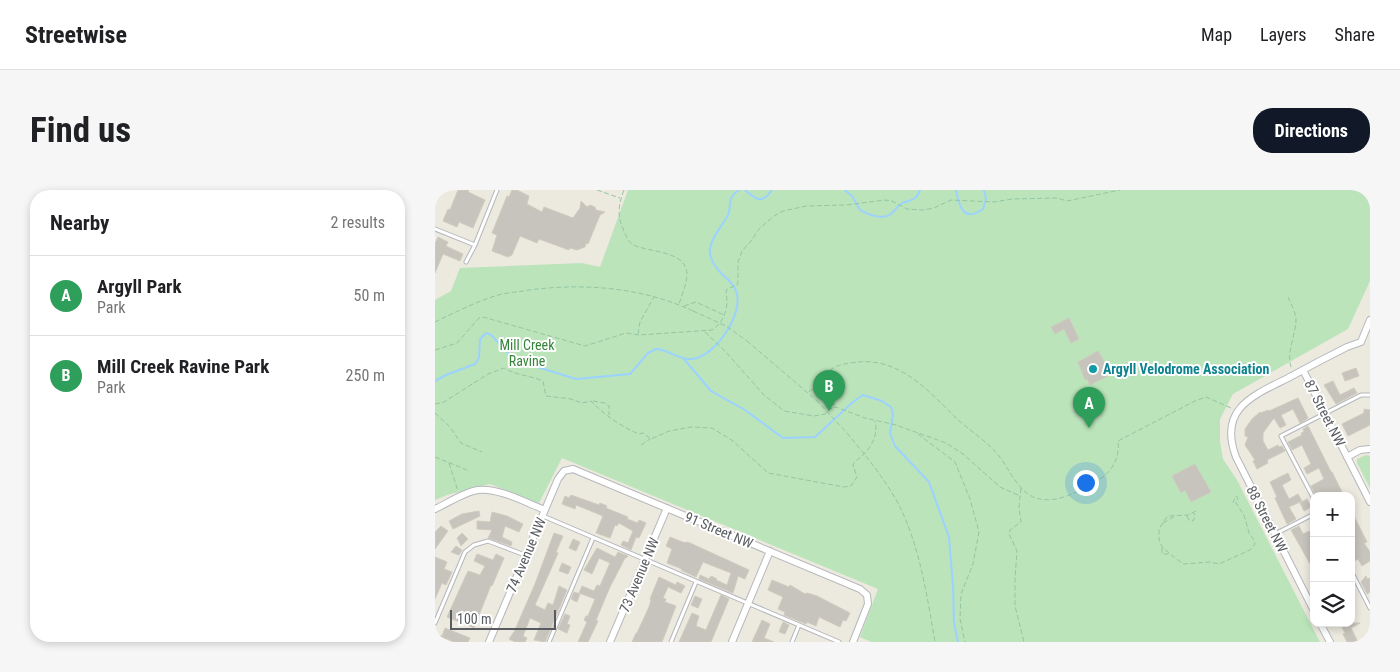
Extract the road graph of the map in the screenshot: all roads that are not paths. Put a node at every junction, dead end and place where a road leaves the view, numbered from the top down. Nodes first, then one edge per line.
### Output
1 (437, 190) edge
2 (497, 190) edge
3 (435, 194) edge
4 (435, 229) edge
5 (475, 245) junction
6 (465, 262) dead end
7 (1370, 320) edge
8 (1361, 342) junction
9 (1369, 343) edge
10 (1303, 370) junction
11 (1370, 395) edge
12 (1325, 413) junction
13 (1370, 449) edge
14 (1347, 457) junction
15 (566, 470) joint
16 (1310, 492) edge
17 (1370, 502) edge
18 (667, 508) junction
19 (435, 509) edge
20 (543, 513) junction
21 (1310, 516) edge
22 (1275, 534) junction
23 (593, 538) junction
24 (770, 551) junction
25 (525, 556) junction
26 (645, 560) junction
27 (1355, 580) edge
28 (696, 582) junction
29 (1310, 603) edge
30 (748, 604) junction
31 (1370, 608) edge
32 (435, 623) edge
33 (799, 625) junction
34 (1322, 627) edge
35 (489, 642) edge
36 (549, 642) edge
37 (610, 642) edge
38 (671, 642) edge
39 (732, 642) edge
40 (792, 642) edge
41 (839, 642) edge
42 (853, 642) edge
43 (1330, 642) edge

1 - 3 street
2 - 5 lane
4 - 5 lane
5 - 6 lane
7 - 8 street
8 - 9 street
8 - 10 street
10 - 12 street, 87 Street NW
10 - 22 street, 88 Street NW
11 - 12 lane
12 - 14 street, 87 Street NW
12 - 16 lane
13 - 14 street, 87 Street NW
14 - 17 street, 87 Street NW
15 - 18 street, 91 Street NW
15 - 20 street, 74 Avenue NW
18 - 24 street, 91 Street NW
18 - 26 street, 73 Avenue NW
19 - 20 street
20 - 23 lane
20 - 25 street, 74 Avenue NW
21 - 22 lane
22 - 29 street, 88 Street NW
23 - 26 lane
23 - 36 lane
24 - 30 street
24 - 42 street, 91 Street NW
25 - 32 lane
25 - 35 street, 74 Avenue NW
26 - 28 lane
26 - 37 street, 73 Avenue NW
27 - 31 lane
28 - 30 lane
28 - 38 lane
30 - 33 lane
30 - 39 street
33 - 40 lane
33 - 41 lane
34 - 43 street

